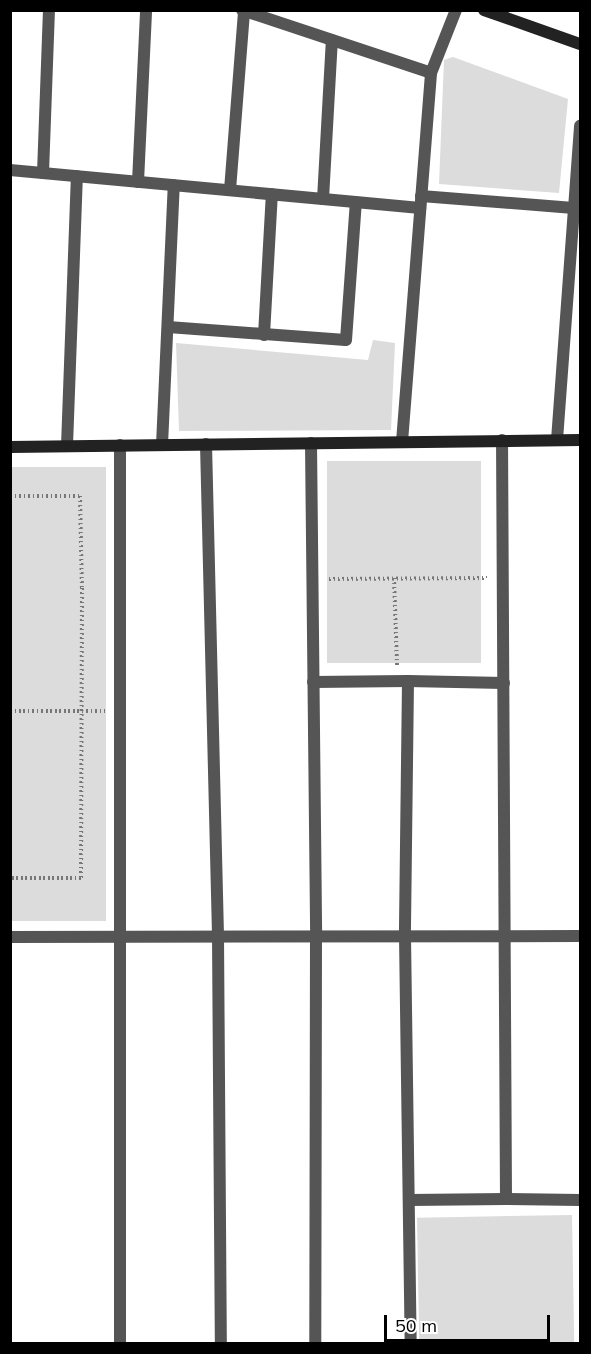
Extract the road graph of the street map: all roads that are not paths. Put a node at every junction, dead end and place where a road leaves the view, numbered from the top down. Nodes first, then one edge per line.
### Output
1 (49, 10) edge
2 (146, 10) edge
3 (456, 10) edge
4 (484, 10) edge
5 (243, 11) edge
6 (332, 40) junction
7 (580, 44) edge
8 (431, 73) junction
9 (580, 126) edge
10 (10, 170) edge
11 (43, 173) junction
12 (77, 176) junction
13 (138, 182) junction
14 (174, 185) junction
15 (230, 190) junction
16 (272, 194) junction
17 (323, 199) junction
18 (356, 202) junction
19 (421, 202) junction
20 (574, 208) junction
21 (168, 327) junction
22 (264, 335) junction
23 (502, 440) junction
24 (557, 440) junction
25 (580, 440) edge
26 (402, 442) junction
27 (311, 443) junction
28 (206, 444) junction
29 (120, 445) junction
30 (162, 445) junction
31 (67, 446) junction
32 (10, 447) edge
33 (403, 681) junction
34 (313, 682) junction
35 (504, 683) junction
36 (120, 936) junction
37 (218, 936) junction
38 (316, 936) junction
39 (405, 936) junction
40 (506, 936) junction
41 (580, 936) edge
42 (10, 937) edge
43 (506, 1199) junction
44 (409, 1200) junction
45 (580, 1200) edge
46 (120, 1344) edge
47 (221, 1344) edge
48 (315, 1344) edge
49 (411, 1344) edge

1 - 11 street
2 - 13 street
3 - 8 street
4 - 7 street
5 - 6 street
5 - 15 street
6 - 8 street
6 - 17 street
8 - 19 street
9 - 20 street
10 - 11 street
11 - 12 street
12 - 13 street
12 - 31 street
13 - 14 street
14 - 15 street
14 - 21 street
15 - 16 street
16 - 17 street
16 - 22 street
17 - 18 street
18 - 19 street
18 - 22 street
19 - 20 street
19 - 26 street
20 - 24 street
21 - 22 street
21 - 30 street
23 - 24 street
23 - 26 street
23 - 35 street
24 - 25 street
26 - 27 street
27 - 28 street
27 - 34 street
28 - 30 street
28 - 37 street
29 - 30 street
29 - 31 street
29 - 36 street
31 - 32 street
33 - 34 street
33 - 35 street
33 - 39 street
34 - 38 street
35 - 40 street
36 - 37 street
36 - 42 street
36 - 46 street
37 - 38 street
37 - 47 street
38 - 39 street
38 - 48 street
39 - 40 street
39 - 44 street
40 - 41 street
40 - 43 street
43 - 44 street
43 - 45 street
44 - 49 street

